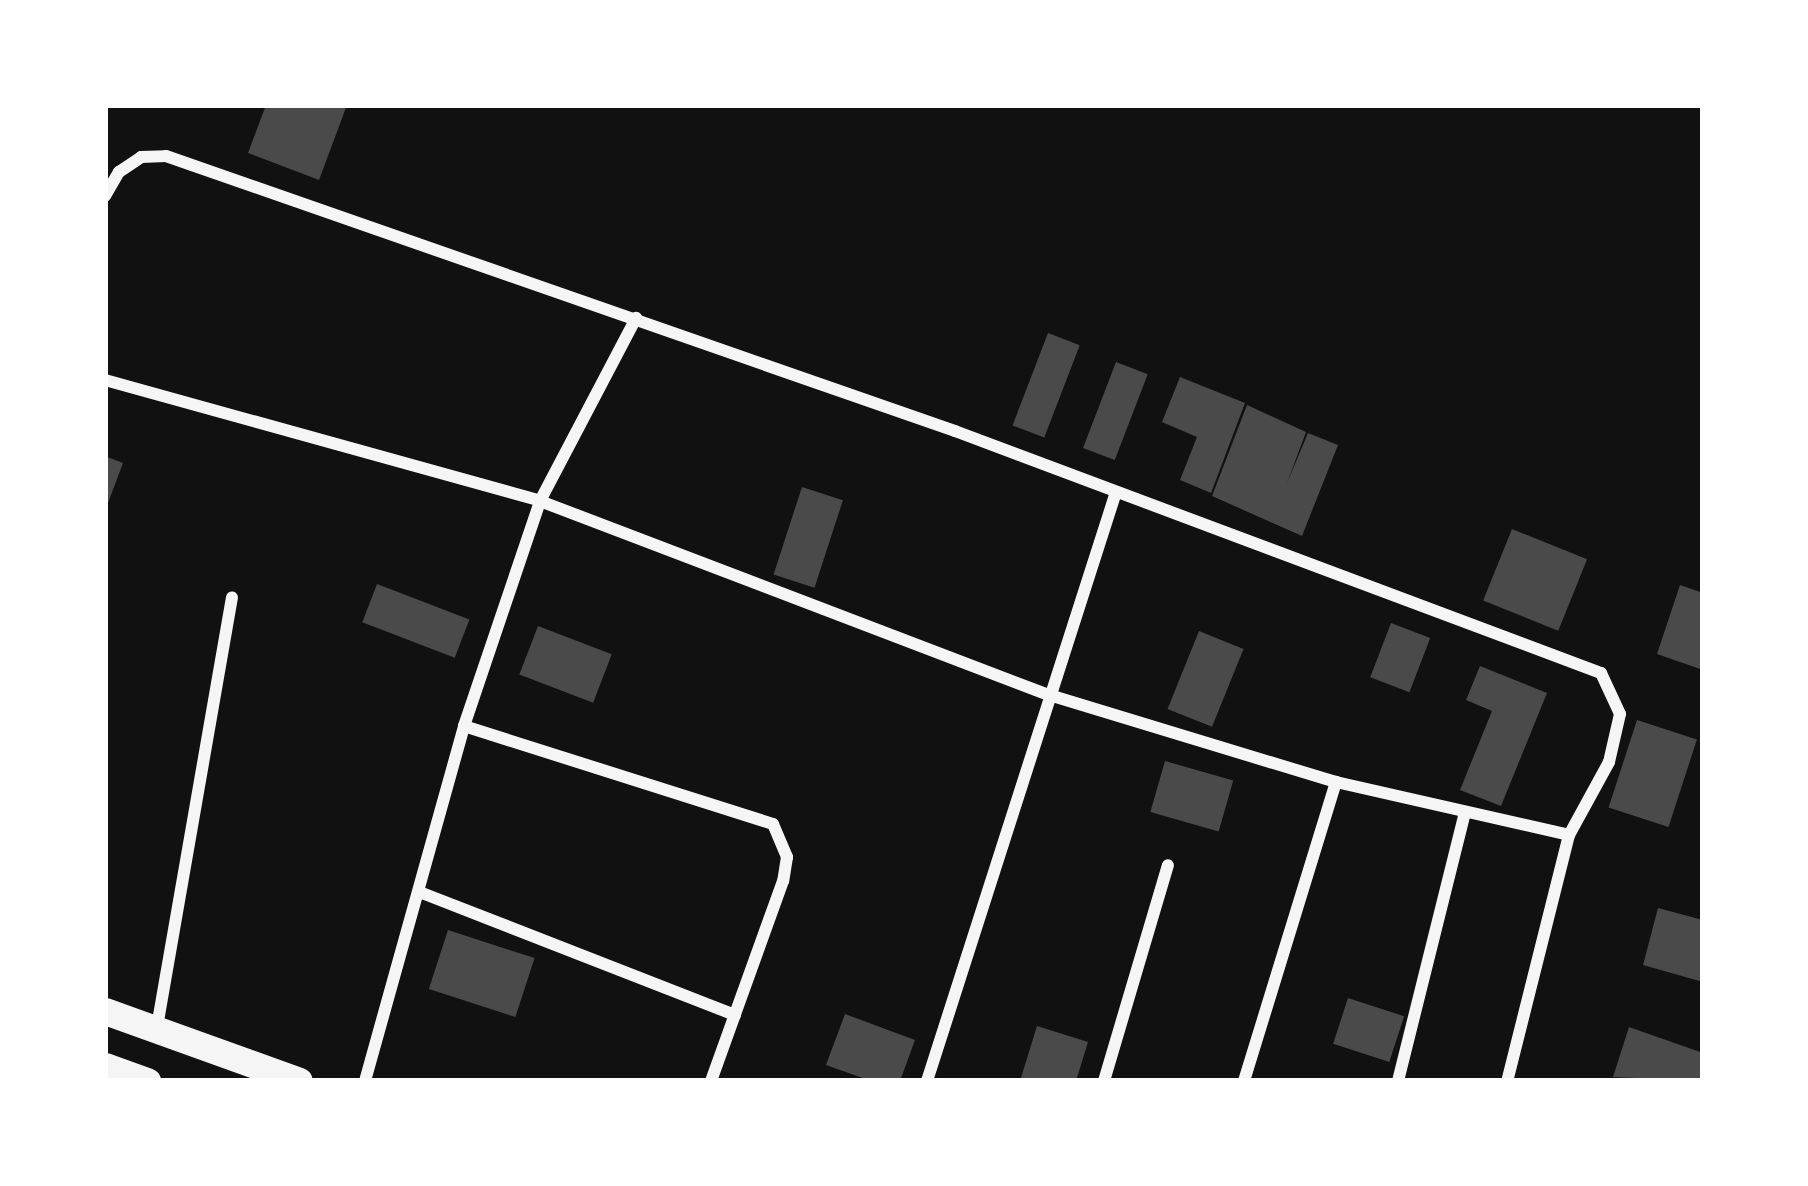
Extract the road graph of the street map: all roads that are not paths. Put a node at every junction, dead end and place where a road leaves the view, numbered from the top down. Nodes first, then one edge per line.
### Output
1 (105, 196) edge
2 (636, 318) junction
3 (105, 380) edge
4 (1115, 495) junction
5 (540, 501) junction
6 (232, 597) dead end
7 (1046, 694) junction
8 (464, 726) junction
9 (1336, 782) junction
10 (1465, 813) junction
11 (1569, 835) junction
12 (1168, 865) dead end
13 (422, 893) junction
14 (105, 1011) edge
15 (735, 1015) junction
16 (156, 1028) junction
17 (105, 1066) edge
18 (147, 1081) edge
19 (299, 1081) edge
20 (365, 1081) edge
21 (711, 1081) edge
22 (927, 1081) edge
23 (1104, 1081) edge
24 (1244, 1081) edge
25 (1398, 1081) edge
26 (1507, 1081) edge

1 - 2 street
2 - 4 street
2 - 5 street
3 - 5 street
4 - 7 street
4 - 11 street
5 - 7 street
5 - 8 street
6 - 16 street
7 - 9 street
7 - 22 street
8 - 13 street
8 - 15 street
9 - 10 street
9 - 24 street
10 - 11 street
10 - 25 street
11 - 26 street
12 - 23 street
13 - 15 street
13 - 20 street
14 - 16 main road
15 - 21 street
16 - 19 main road
17 - 18 main road

